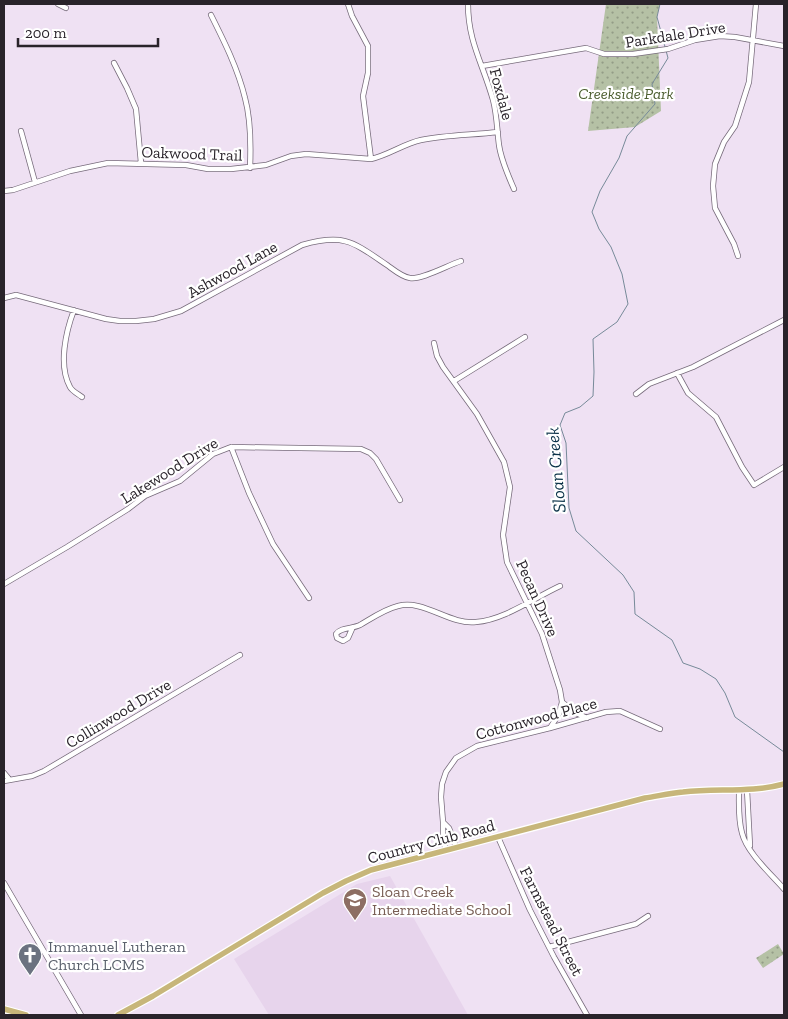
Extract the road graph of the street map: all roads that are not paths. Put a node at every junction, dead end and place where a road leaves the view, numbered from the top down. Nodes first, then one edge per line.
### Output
1 (58, 4) edge
2 (348, 4) edge
3 (468, 4) edge
4 (756, 4) edge
5 (66, 8) dead end
6 (211, 15) dead end
7 (753, 40) junction
8 (784, 46) edge
9 (114, 64) dead end
10 (482, 66) junction
11 (21, 131) dead end
12 (498, 132) junction
13 (371, 159) junction
14 (141, 163) junction
15 (250, 168) junction
16 (35, 182) junction
17 (514, 189) dead end
18 (4, 191) edge
19 (738, 256) dead end
20 (461, 261) dead end
21 (4, 298) edge
22 (74, 310) junction
23 (784, 320) edge
24 (525, 337) dead end
25 (434, 343) dead end
26 (677, 373) junction
27 (454, 381) junction
28 (636, 394) dead end
29 (82, 397) dead end
30 (231, 447) junction
31 (784, 467) edge
32 (400, 500) dead end
33 (4, 584) edge
34 (560, 586) dead end
35 (309, 598) dead end
36 (527, 603) junction
37 (352, 629) dead end
38 (240, 655) dead end
39 (562, 702) junction
40 (587, 718) junction
41 (550, 728) junction
42 (660, 729) dead end
43 (4, 773) edge
44 (6, 780) edge
45 (784, 784) edge
46 (739, 790) junction
47 (747, 790) junction
48 (444, 822) junction
49 (498, 837) junction
50 (456, 848) junction
51 (750, 848) junction
52 (446, 850) junction
53 (4, 883) edge
54 (784, 889) edge
55 (648, 916) dead end
56 (548, 947) junction
57 (4, 1009) edge
58 (26, 1015) edge
59 (81, 1015) edge
60 (118, 1015) edge
61 (587, 1015) edge

1 - 5 street
2 - 13 street
3 - 10 street, Foxdale
4 - 7 street
6 - 15 street
7 - 8 street, Parkdale Drive
7 - 10 street, Parkdale Drive
7 - 19 street
9 - 14 street
10 - 12 street, Foxdale
11 - 16 street
12 - 13 street, Oakwood Trail
12 - 17 street, Foxdale
13 - 15 street, Oakwood Trail
14 - 15 street, Oakwood Trail
14 - 16 street, Oakwood Trail
16 - 18 street, Oakwood Trail
20 - 22 street, Ashwood Lane
21 - 22 street, Ashwood Lane
22 - 29 street
23 - 26 street
24 - 27 street
25 - 27 street, Pecan Drive
26 - 28 street
26 - 31 street
27 - 36 street, Pecan Drive
30 - 32 street, Lakewood Drive
30 - 33 street, Lakewood Drive
30 - 35 street
34 - 36 street
36 - 37 street
36 - 39 street, Pecan Drive
38 - 44 street, Collinwood Drive
39 - 40 street
39 - 41 street
40 - 41 street, Cottonwood Place
40 - 42 street, Cottonwood Place
41 - 48 street, Cottonwood Place
43 - 44 street
45 - 47 main road, Country Club Road
46 - 47 main road, Country Club Road
46 - 49 main road, Country Club Road
46 - 51 street
47 - 51 street
48 - 50 street, Cottonwood Place
48 - 52 street, Cottonwood Place
49 - 50 main road, Country Club Road
49 - 56 street, Farmstead Street
50 - 52 main road, Country Club Road
51 - 54 street
52 - 60 main road, Country Club Road
53 - 59 street
55 - 56 street
56 - 61 street, Farmstead Street
57 - 58 main road

